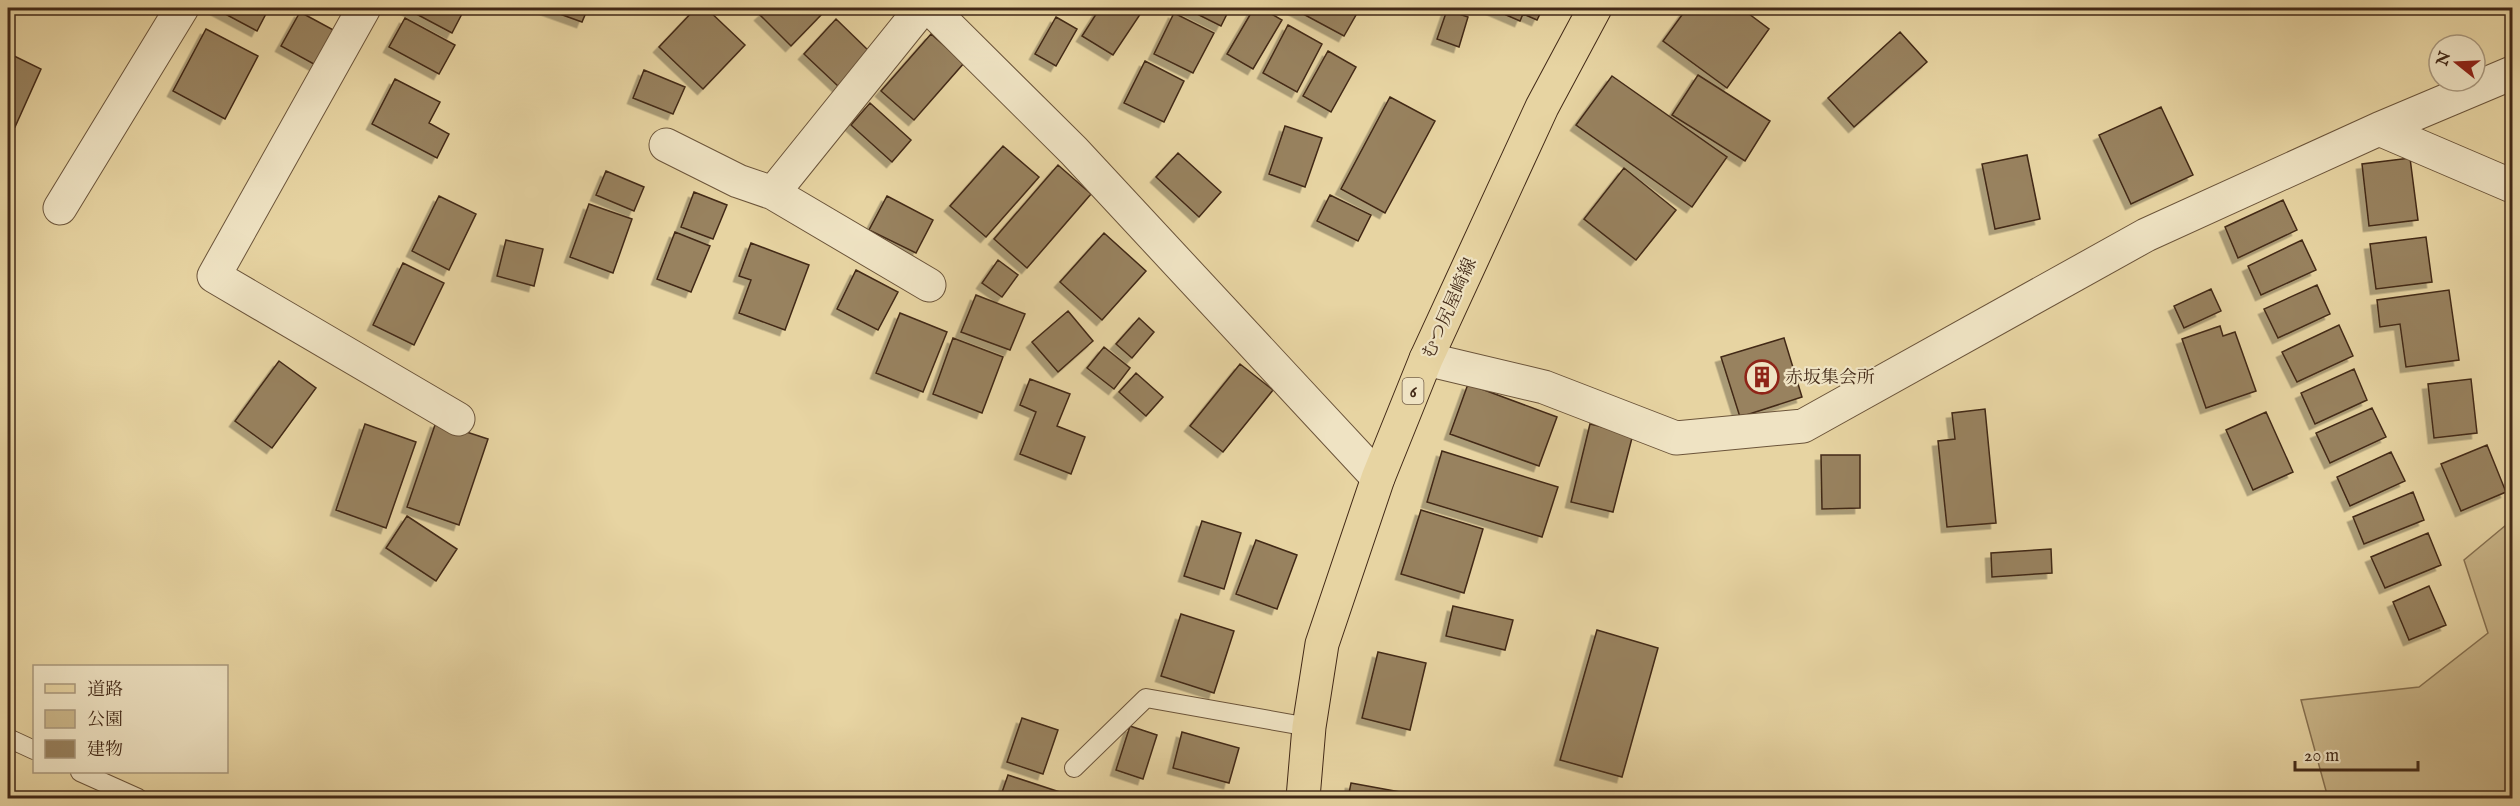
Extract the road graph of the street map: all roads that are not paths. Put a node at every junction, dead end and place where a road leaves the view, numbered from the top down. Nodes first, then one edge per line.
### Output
1 (182, 8) edge
2 (364, 8) edge
3 (921, 8) edge
4 (930, 8) edge
5 (1595, 8) edge
6 (2512, 73) edge
7 (2379, 129) junction
8 (666, 145) dead end
9 (2512, 186) edge
10 (773, 193) junction
11 (60, 208) dead end
12 (929, 285) dead end
13 (1426, 359) junction
14 (458, 419) dead end
15 (1378, 478) junction
16 (1309, 727) junction
17 (8, 738) edge
18 (33, 750) edge
19 (1074, 768) dead end
20 (84, 773) edge
21 (138, 798) edge
22 (1303, 798) edge

1 - 11 street
2 - 14 street
3 - 10 street
4 - 15 street
5 - 13 main road, むつ尻屋崎線 / 6
6 - 7 street
7 - 9 street
7 - 13 street
8 - 10 street
10 - 12 street
13 - 15 main road, むつ尻屋崎線 / 6
15 - 16 main road, むつ尻屋崎線 / 6
16 - 19 lane
16 - 22 main road, むつ尻屋崎線 / 6
17 - 18 lane
20 - 21 lane

